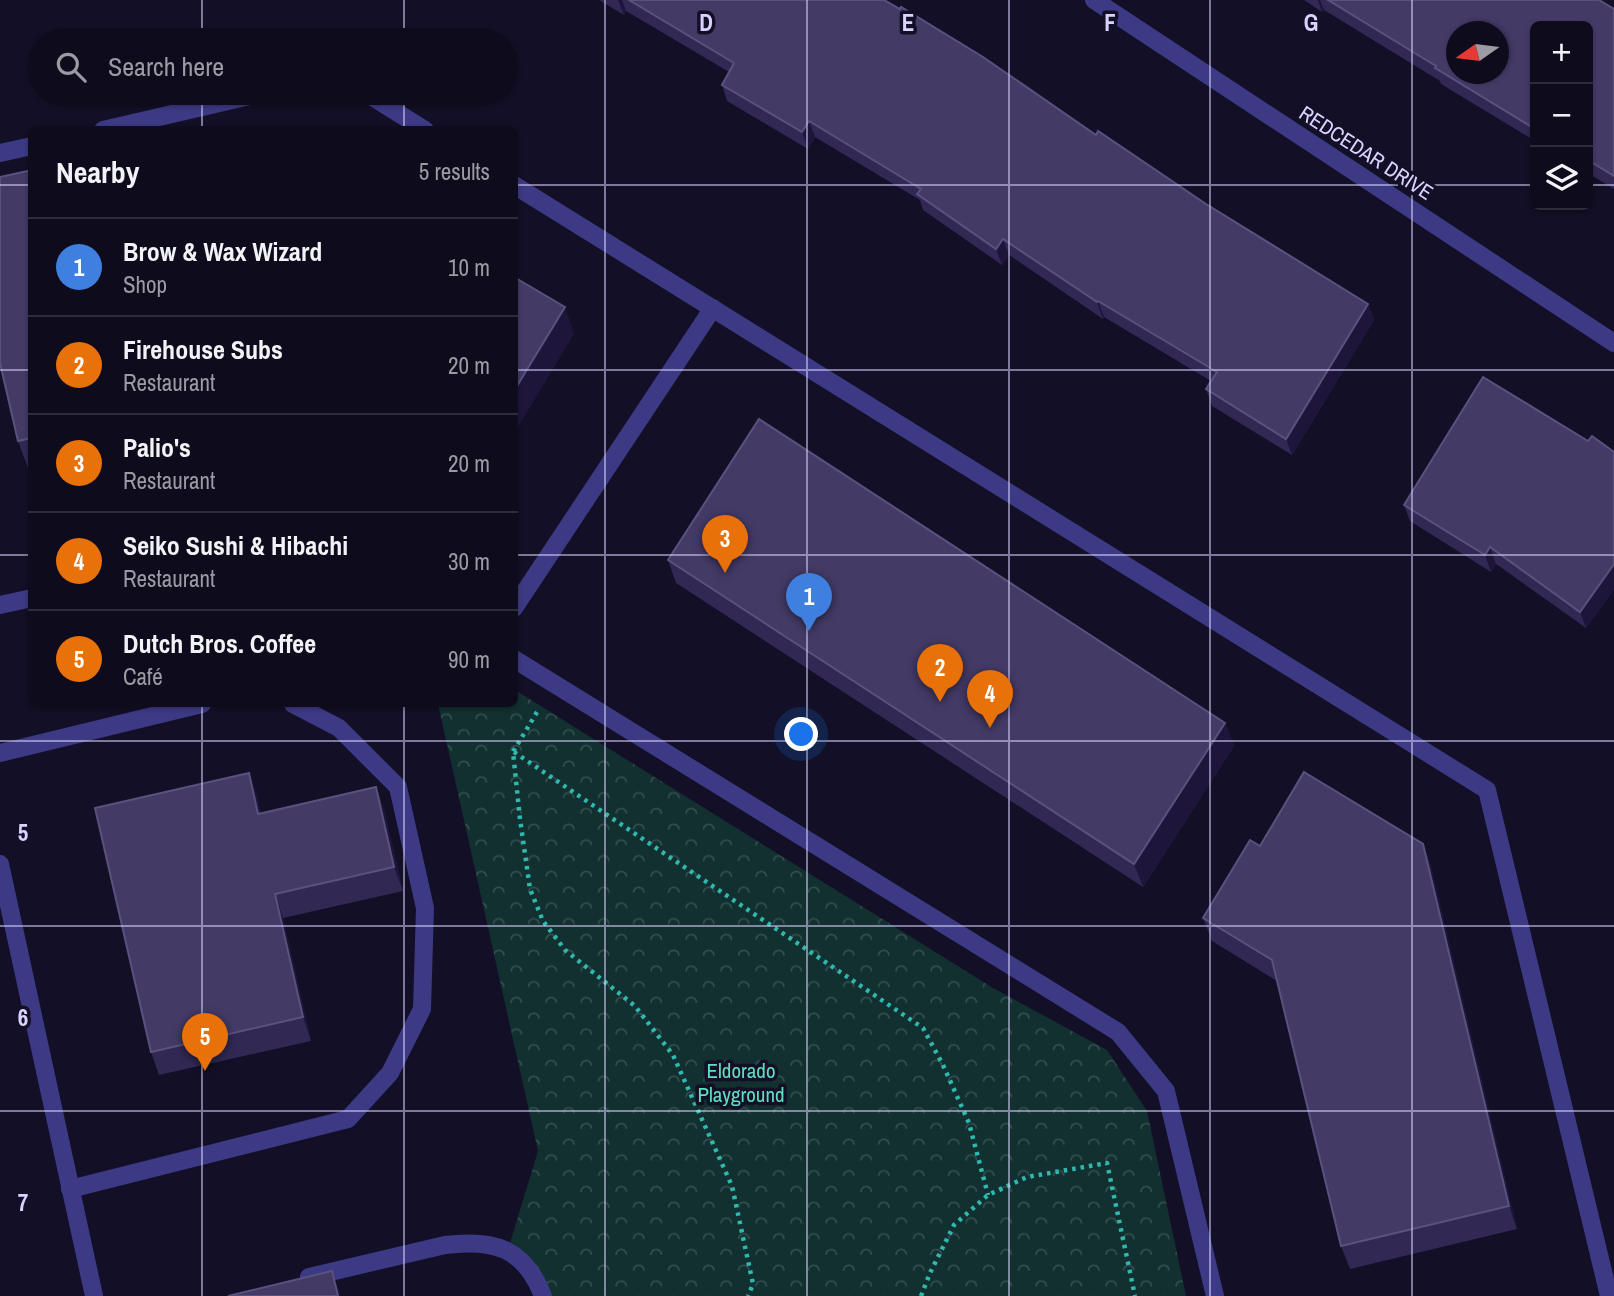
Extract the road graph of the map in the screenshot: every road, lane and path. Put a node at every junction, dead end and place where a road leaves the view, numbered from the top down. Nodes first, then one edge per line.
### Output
1 (1094, 0) edge
2 (210, 105) edge
3 (385, 105) edge
4 (120, 126) edge
5 (419, 126) edge
6 (28, 147) edge
7 (0, 153) edge
8 (518, 187) edge
9 (713, 308) junction
10 (1614, 343) edge
11 (28, 599) edge
12 (518, 602) edge
13 (0, 606) edge
14 (518, 661) edge
15 (555, 684) junction
16 (190, 707) edge
17 (299, 707) edge
18 (513, 752) junction
19 (0, 753) edge
20 (0, 864) edge
21 (70, 1189) junction
22 (988, 1195) junction
23 (298, 1280) edge
24 (94, 1296) edge
25 (543, 1296) edge
26 (748, 1296) edge
27 (921, 1296) edge
28 (1135, 1296) edge
29 (1215, 1296) edge
30 (1609, 1296) edge

1 - 10 street, REDCEDAR DRIVE
2 - 4 street
3 - 5 street
6 - 7 street
8 - 9 street
9 - 12 street
9 - 30 street
11 - 13 street
14 - 15 street
15 - 18 path
15 - 29 street
16 - 19 street
17 - 21 street
18 - 22 path
18 - 26 path
20 - 21 street
21 - 24 street
22 - 27 path
22 - 28 path
23 - 25 street

